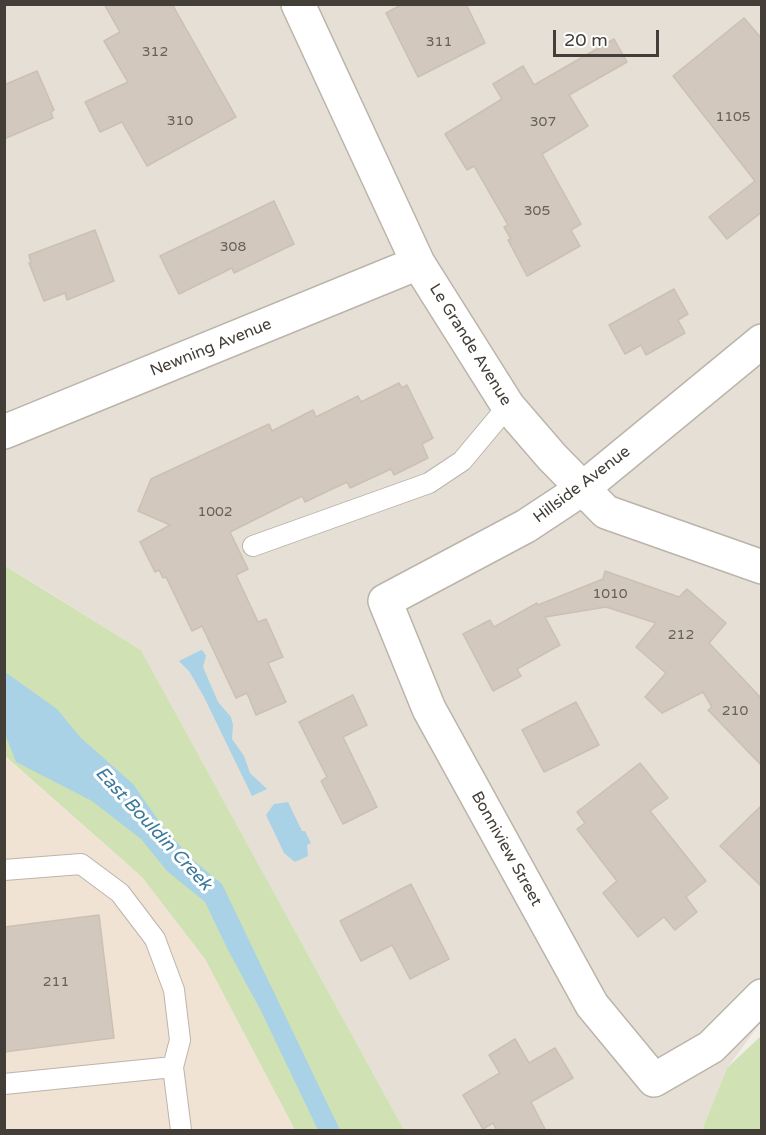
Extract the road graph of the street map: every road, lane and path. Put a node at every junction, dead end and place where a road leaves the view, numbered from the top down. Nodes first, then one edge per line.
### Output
1 (298, 4) edge
2 (418, 263) junction
3 (762, 341) edge
4 (508, 406) junction
5 (4, 432) edge
6 (582, 489) junction
7 (253, 546) dead end
8 (762, 567) edge
9 (385, 601) joint
10 (4, 870) edge
11 (762, 996) edge
12 (173, 1067) junction
13 (4, 1084) edge
14 (181, 1131) edge

1 - 2 street, Le Grande Avenue
2 - 4 street, Le Grande Avenue
2 - 5 street, Newning Avenue
3 - 6 street, Hillside Avenue
4 - 6 street, Le Grande Avenue
4 - 7 lane
6 - 8 street, Le Grande Avenue
6 - 9 street, Hillside Avenue
9 - 11 street, Bonniview Street
10 - 12 lane
12 - 13 lane
12 - 14 lane

